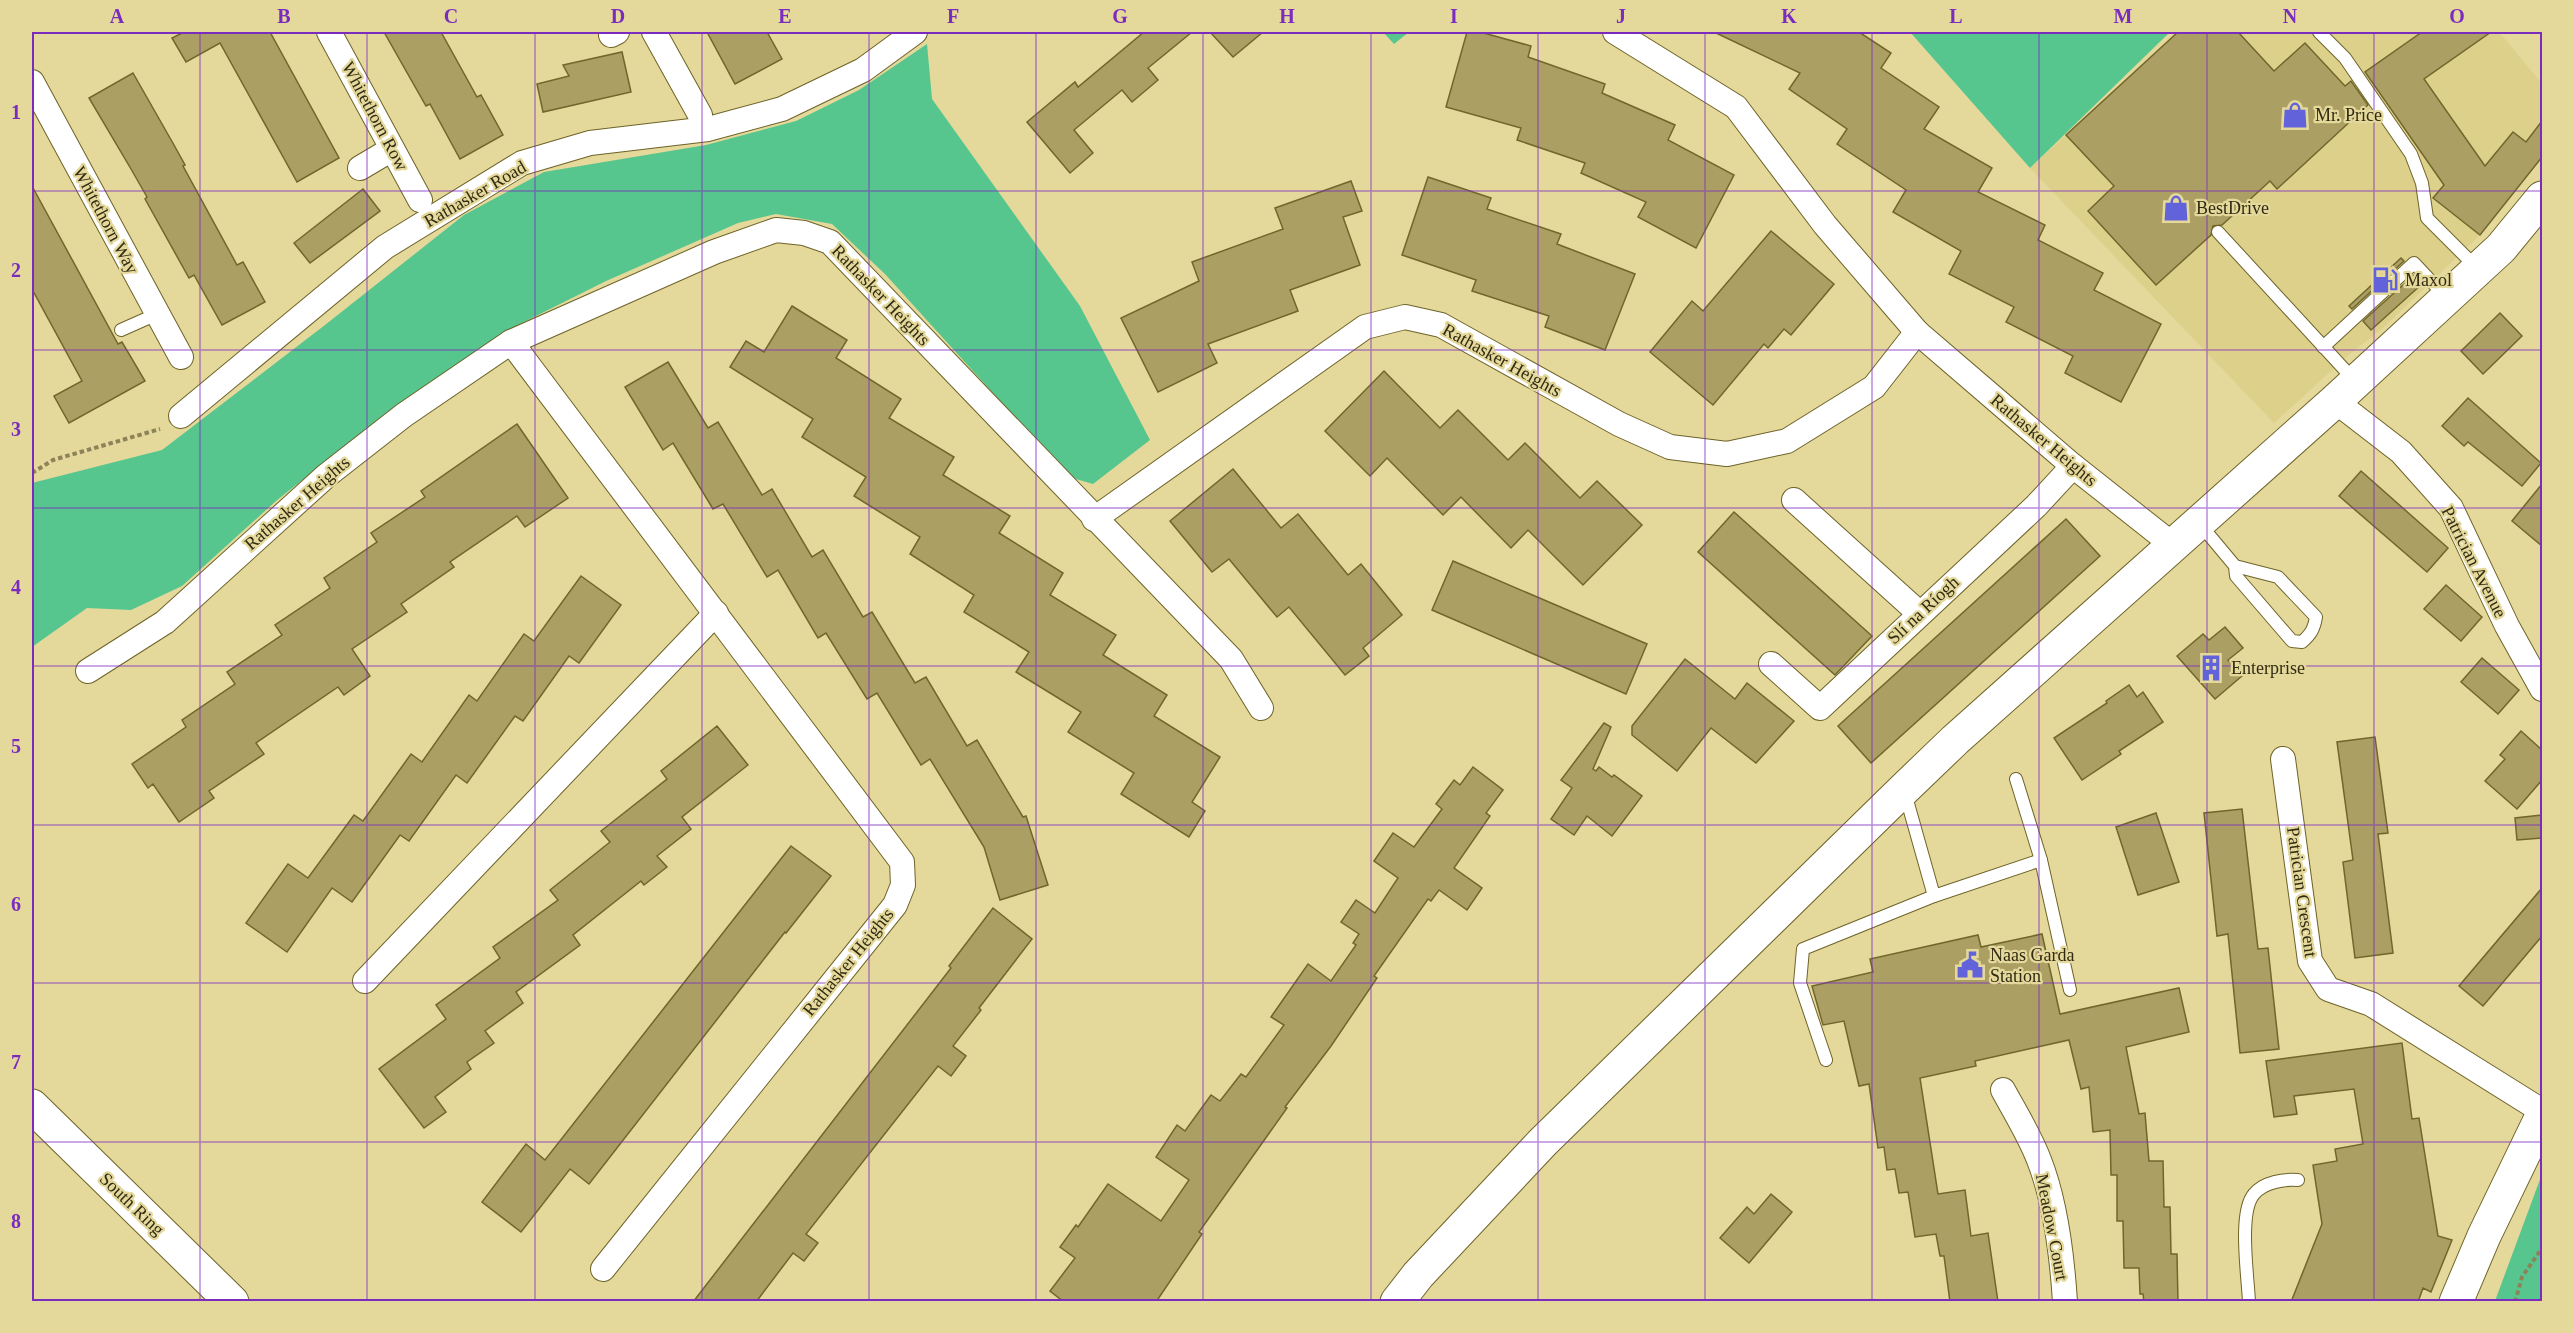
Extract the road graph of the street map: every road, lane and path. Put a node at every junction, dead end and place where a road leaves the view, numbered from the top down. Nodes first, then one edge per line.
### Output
1 (329, 32) edge
2 (654, 32) edge
3 (915, 32) edge
4 (1616, 32) edge
5 (2319, 32) edge
6 (32, 82) edge
7 (700, 115) dead end
8 (392, 149) junction
9 (360, 168) dead end
10 (2542, 198) edge
11 (420, 200) dead end
12 (2218, 232) dead end
13 (2478, 269) junction
14 (2447, 298) junction
15 (157, 314) junction
16 (121, 330) dead end
17 (1917, 332) junction
18 (512, 342) junction
19 (2324, 347) junction
20 (181, 357) dead end
21 (2345, 392) junction
22 (181, 416) joint
23 (2073, 466) junction
24 (32, 473) edge
25 (1794, 500) dead end
26 (1094, 519) junction
27 (2199, 522) junction
28 (2173, 545) junction
29 (2235, 566) junction
30 (716, 613) junction
31 (1919, 613) junction
32 (1771, 664) dead end
33 (88, 671) dead end
34 (2542, 689) edge
35 (1261, 708) dead end
36 (2283, 759) dead end
37 (2016, 779) dead end
38 (1904, 789) junction
39 (2041, 860) junction
40 (1934, 896) junction
41 (365, 981) dead end
42 (2070, 990) dead end
43 (1826, 1060) dead end
44 (2002, 1090) dead end
45 (32, 1106) edge
46 (2542, 1111) edge
47 (2542, 1116) edge
48 (2298, 1180) dead end
49 (2542, 1248) edge
50 (603, 1269) dead end
51 (232, 1302) edge
52 (1397, 1302) edge
53 (2065, 1302) edge
54 (2249, 1302) edge
55 (2456, 1302) edge
56 (2516, 1302) edge

1 - 8 street, Whitethorn Row
2 - 7 street
3 - 22 street, Rathasker Road
4 - 17 street, Rathasker Heights
5 - 13 lane
6 - 15 street, Whitethorn Way
8 - 9 street
8 - 11 street, Whitethorn Row
10 - 13 main road
12 - 19 lane
13 - 14 main road
14 - 19 lane
14 - 21 main road
15 - 16 lane
15 - 20 street, Whitethorn Way
17 - 23 street, Rathasker Heights
17 - 26 street, Rathasker Heights
18 - 26 street, Rathasker Heights
18 - 30 street, Rathasker Heights
18 - 33 street, Rathasker Heights
19 - 21 lane
21 - 27 main road
21 - 34 street, Patrician Avenue
22 - 24 path
23 - 28 street, Rathasker Heights
23 - 31 street, Slí na Ríogh
25 - 31 street
26 - 35 street, Rathasker Heights
27 - 28 main road
27 - 29 lane
28 - 38 main road
29 - 29 lane
30 - 41 street
30 - 50 street, Rathasker Heights
31 - 32 street, Slí na Ríogh
36 - 46 street, Patrician Crescent
37 - 39 lane
38 - 40 lane
38 - 52 main road
39 - 40 lane
39 - 42 lane
40 - 43 lane
44 - 53 street, Meadow Court
45 - 51 main road, South Ring
47 - 55 main road
48 - 54 lane
49 - 56 path

